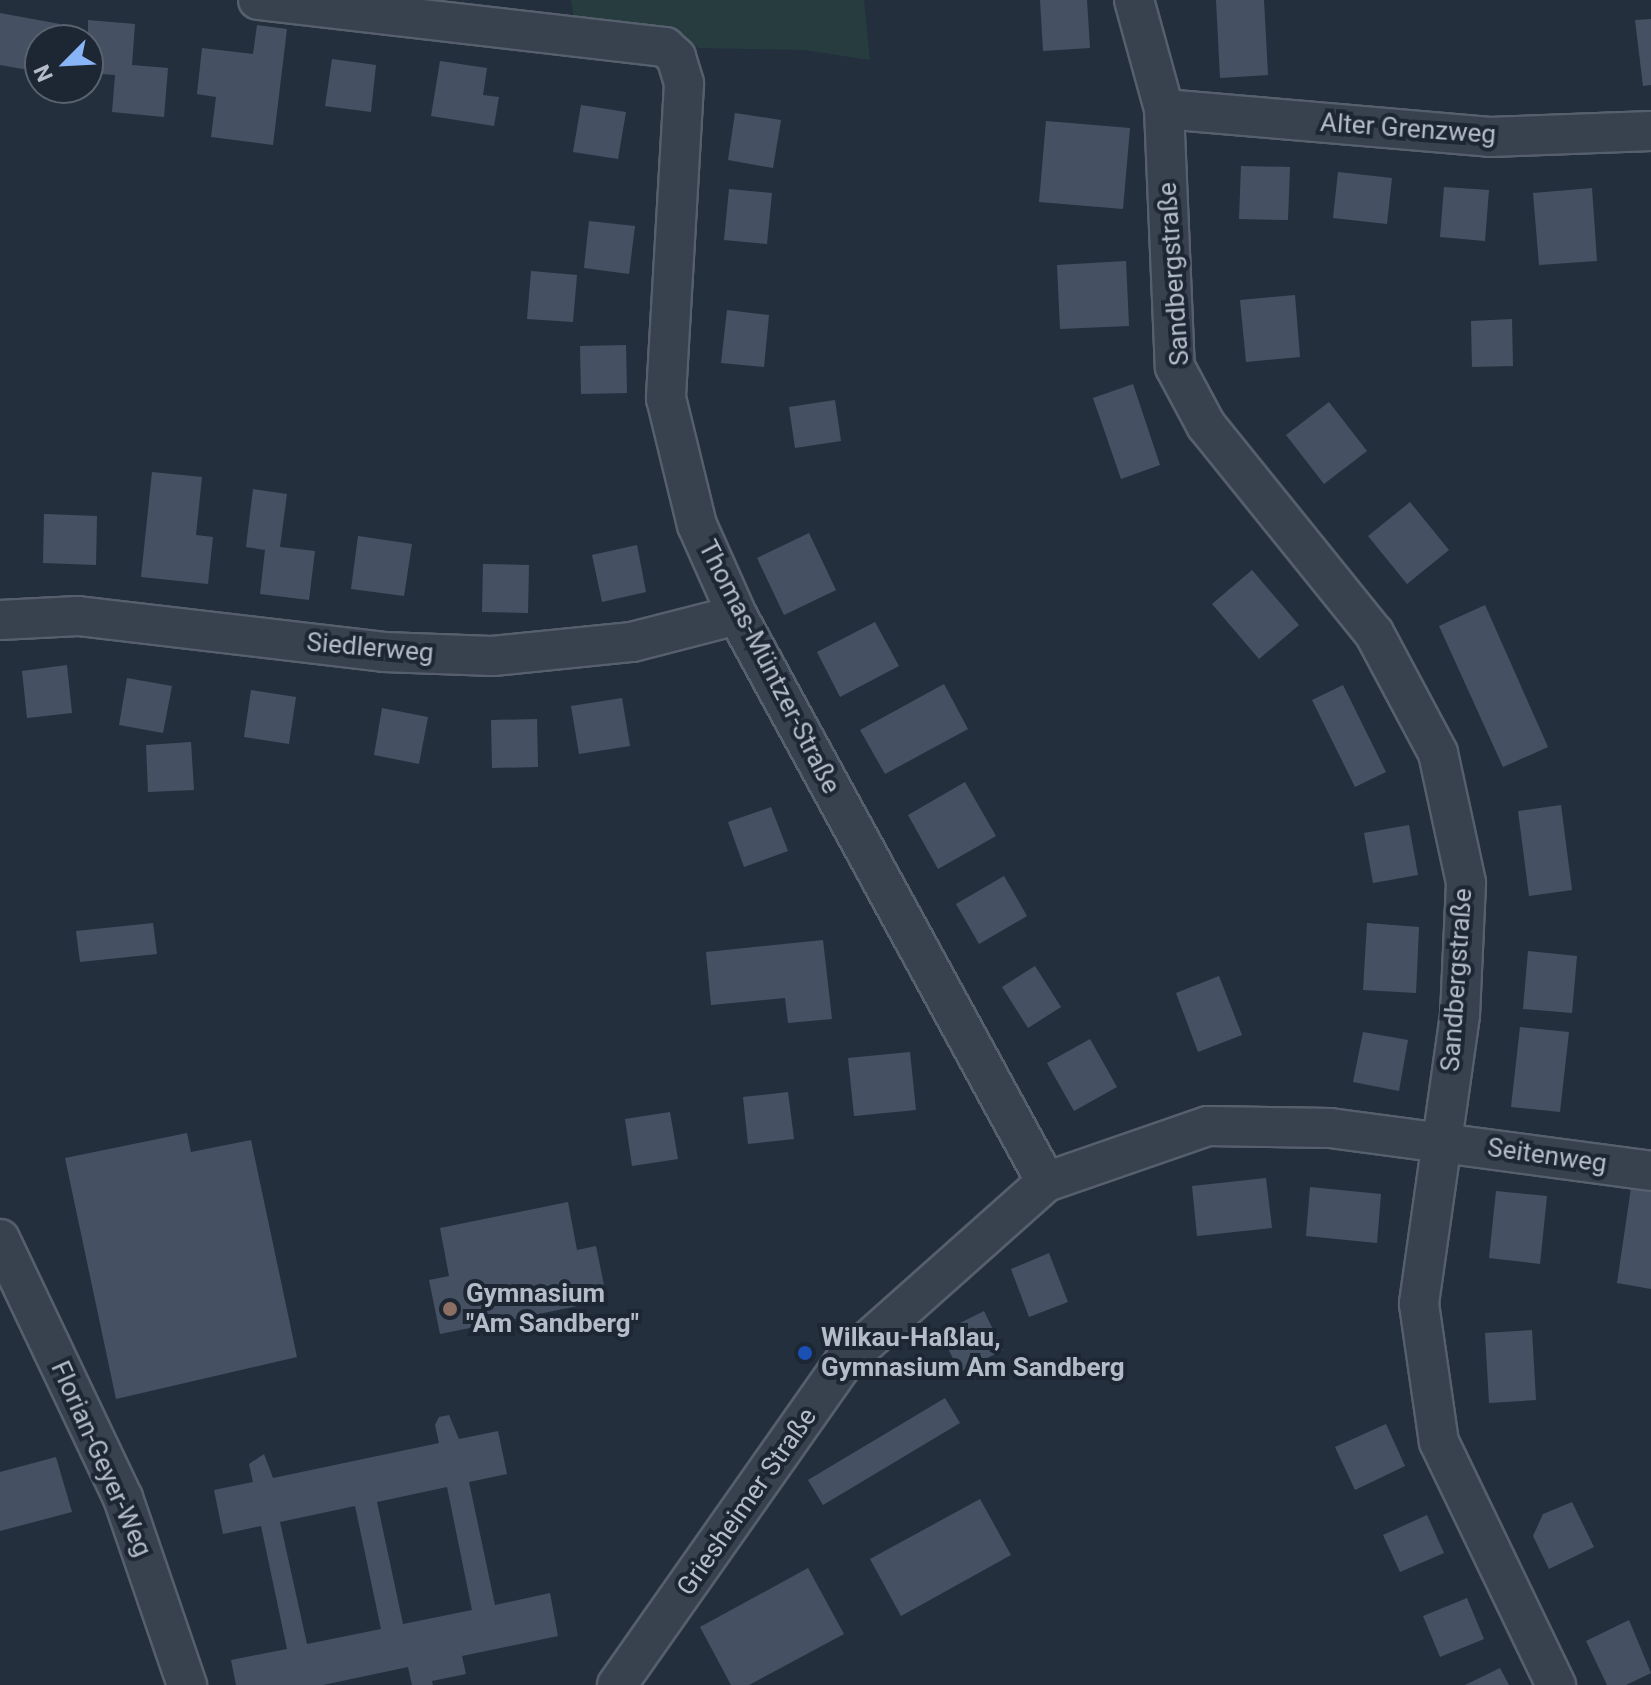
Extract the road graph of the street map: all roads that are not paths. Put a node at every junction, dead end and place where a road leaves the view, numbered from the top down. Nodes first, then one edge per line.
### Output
1 (258, 0) edge
2 (1134, 0) edge
3 (1164, 109) junction
4 (1651, 131) edge
5 (737, 615) junction
6 (0, 620) edge
7 (1443, 1142) junction
8 (1651, 1171) edge
9 (1046, 1182) junction
10 (0, 1239) edge
11 (187, 1685) edge
12 (617, 1685) edge
13 (1556, 1685) edge

1 - 5 street, Thomas-Müntzer-Straße
2 - 3 street, Sandbergstraße
3 - 4 street, Alter Grenzweg
3 - 7 street, Sandbergstraße
5 - 6 street, Siedlerweg
5 - 9 street, Thomas-Müntzer-Straße
7 - 8 street, Seitenweg
7 - 9 street, Griesheimer Straße
7 - 13 street, Sandbergstraße
9 - 12 street, Griesheimer Straße
10 - 11 street, Florian-Geyer-Weg

